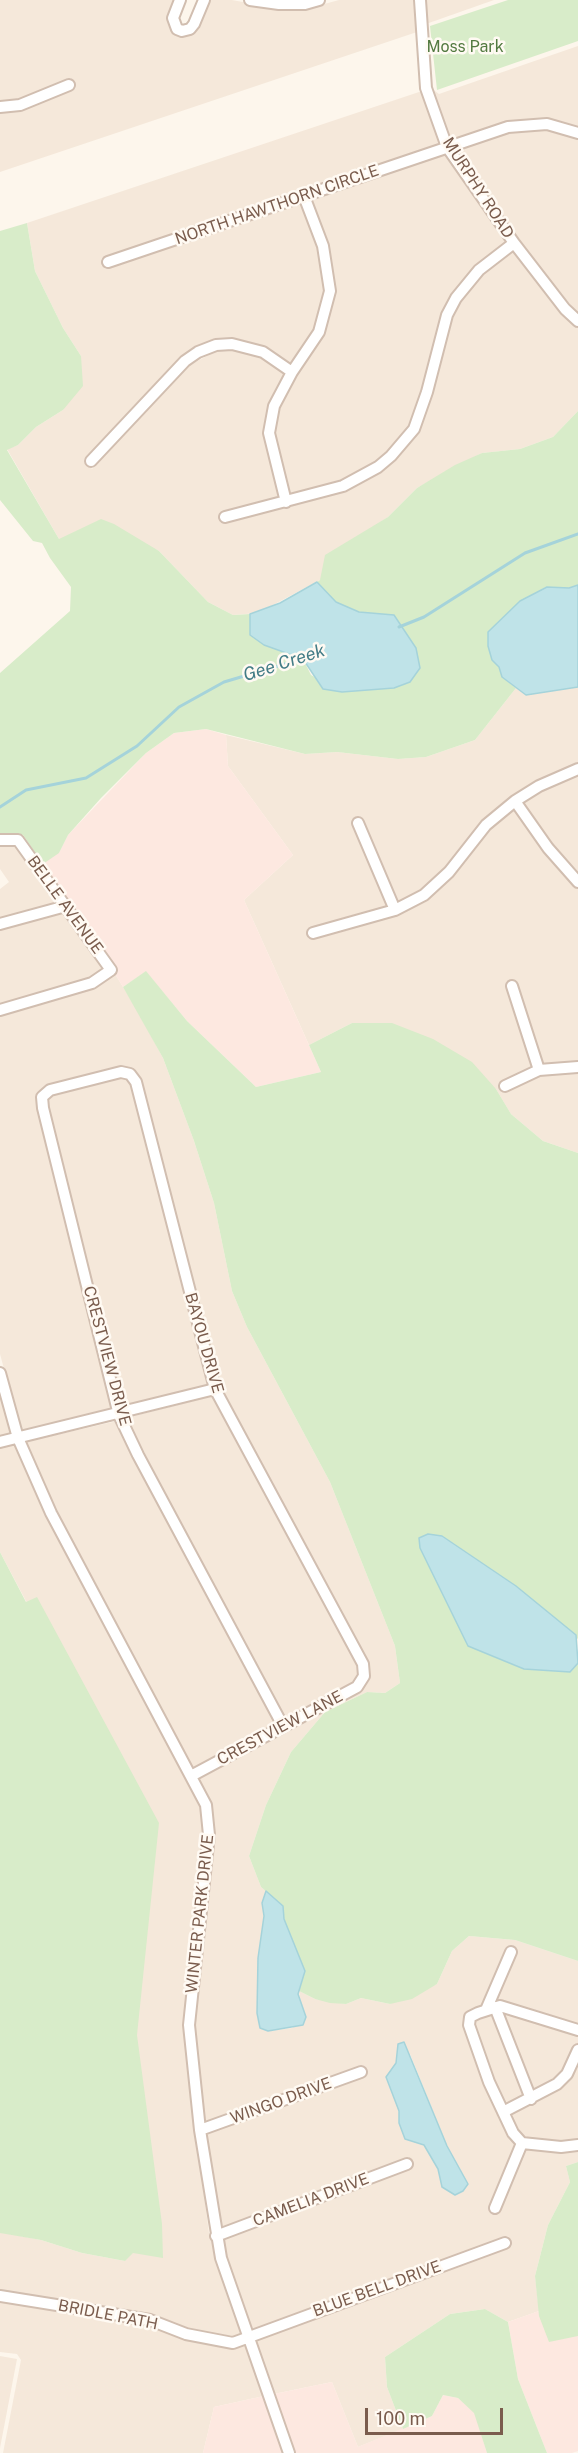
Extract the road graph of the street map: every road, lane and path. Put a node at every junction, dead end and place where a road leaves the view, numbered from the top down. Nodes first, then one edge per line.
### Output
1 (180, 0) edge
2 (204, 0) edge
3 (250, 0) edge
4 (319, 0) edge
5 (420, 0) edge
6 (69, 85) dead end
7 (0, 107) edge
8 (578, 133) edge
9 (447, 147) junction
10 (304, 196) junction
11 (514, 243) junction
12 (108, 262) dead end
13 (578, 321) edge
14 (292, 372) junction
15 (91, 461) dead end
16 (286, 502) junction
17 (225, 517) dead end
18 (578, 769) edge
19 (515, 801) junction
20 (358, 823) dead end
21 (0, 840) edge
22 (578, 882) edge
23 (66, 906) junction
24 (395, 910) junction
25 (0, 924) edge
26 (313, 933) dead end
27 (512, 986) dead end
28 (0, 1010) edge
29 (578, 1066) edge
30 (539, 1070) junction
31 (505, 1086) dead end
32 (42, 1097) joint
33 (0, 1373) edge
34 (215, 1389) junction
35 (119, 1415) junction
36 (18, 1438) junction
37 (0, 1442) edge
38 (364, 1676) joint
39 (283, 1726) junction
40 (191, 1776) junction
41 (511, 1952) dead end
42 (491, 2009) junction
43 (578, 2030) edge
44 (578, 2050) edge
45 (361, 2072) dead end
46 (531, 2099) junction
47 (503, 2112) junction
48 (200, 2130) junction
49 (522, 2143) junction
50 (578, 2145) edge
51 (407, 2164) dead end
52 (495, 2208) dead end
53 (216, 2236) junction
54 (506, 2243) dead end
55 (0, 2296) edge
56 (249, 2338) junction
57 (289, 2453) edge

1 - 2 street
3 - 4 street
5 - 9 street, MURPHY ROAD
6 - 7 street
8 - 9 street, NORTH HAWTHORN CIRCLE
9 - 10 street, NORTH HAWTHORN CIRCLE
9 - 11 street, MURPHY ROAD
10 - 12 street, NORTH HAWTHORN CIRCLE
10 - 14 street
11 - 13 street, MURPHY ROAD
11 - 16 street
14 - 15 street
14 - 16 street
16 - 17 street
18 - 19 street
19 - 22 street
19 - 24 street
20 - 24 street
21 - 23 street, BELLE AVENUE
23 - 25 street
23 - 28 street, BELLE AVENUE
24 - 26 street
27 - 30 street
29 - 30 street
30 - 31 street
32 - 34 street, BAYOU DRIVE
32 - 35 street, CRESTVIEW DRIVE
33 - 36 street, WINTER PARK DRIVE
34 - 35 street
34 - 38 street, BAYOU DRIVE
35 - 36 street
35 - 39 street, CRESTVIEW DRIVE
36 - 37 street
36 - 40 street, WINTER PARK DRIVE
38 - 39 street, CRESTVIEW LANE
39 - 40 street, CRESTVIEW LANE
40 - 48 street, WINTER PARK DRIVE
41 - 42 street
42 - 43 street
42 - 46 street
42 - 47 street
44 - 46 street
45 - 48 street, WINGO DRIVE
46 - 47 street
47 - 49 street
48 - 53 street, WINTER PARK DRIVE
49 - 50 street
49 - 52 street
51 - 53 street, CAMELIA DRIVE
53 - 56 street, WINTER PARK DRIVE
54 - 56 street, BLUE BELL DRIVE
55 - 56 street, BRIDLE PATH
56 - 57 street, WINTER PARK DRIVE

